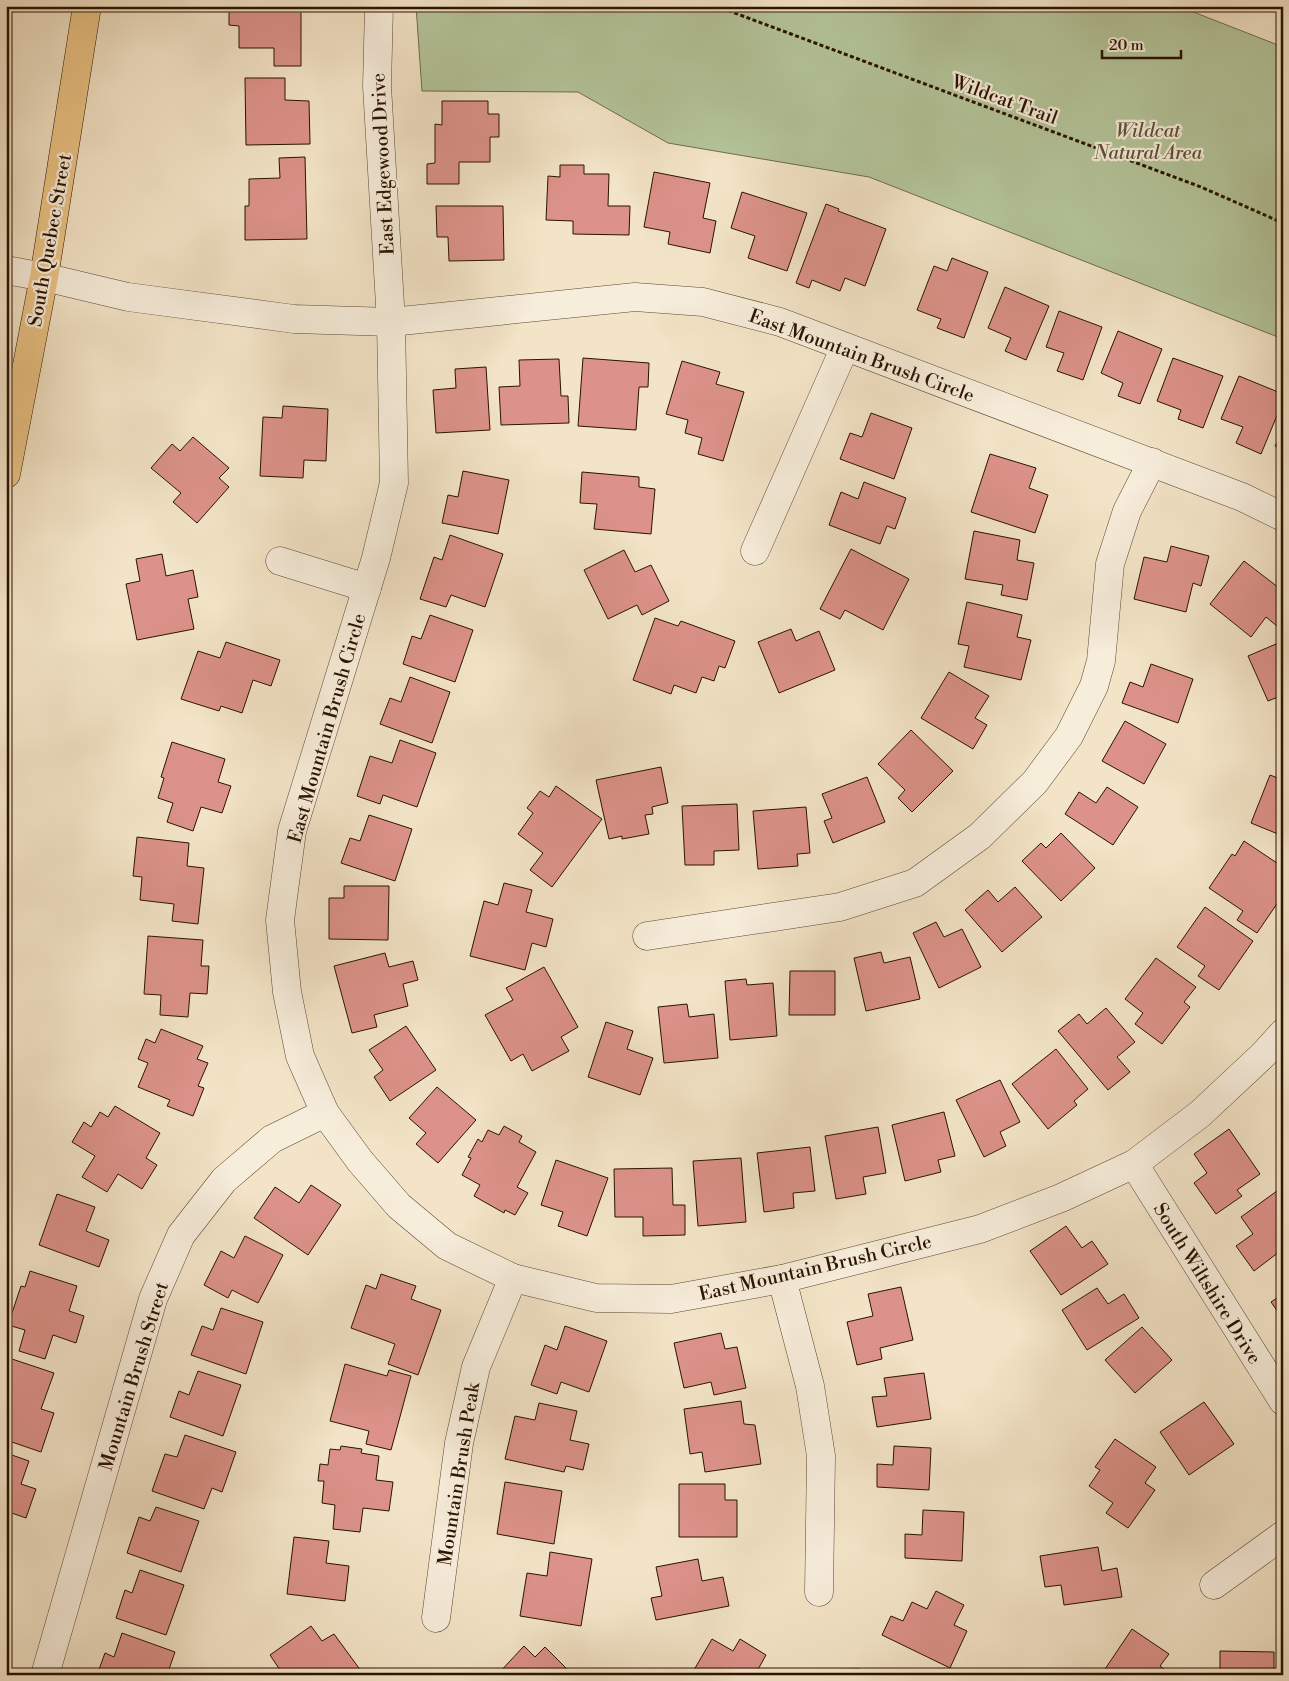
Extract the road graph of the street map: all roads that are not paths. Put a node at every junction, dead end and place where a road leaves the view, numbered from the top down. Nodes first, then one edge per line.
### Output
1 (87, 6) edge
2 (379, 6) edge
3 (6, 270) edge
4 (44, 277) junction
5 (390, 322) junction
6 (845, 347) junction
7 (1152, 462) junction
8 (6, 474) edge
9 (1283, 516) edge
10 (755, 551) dead end
11 (280, 561) dead end
12 (367, 588) junction
13 (647, 936) dead end
14 (1283, 1034) edge
15 (326, 1113) junction
16 (1134, 1164) junction
17 (512, 1278) junction
18 (782, 1279) junction
19 (1283, 1401) edge
20 (1283, 1535) edge
21 (1214, 1585) dead end
22 (819, 1592) dead end
23 (436, 1618) dead end
24 (45, 1675) edge

1 - 4 main road, South Quebec Street
2 - 5 street, East Edgewood Drive
3 - 4 street, East Mountain Brush Circle
4 - 5 street, East Mountain Brush Circle
4 - 8 main road, South Quebec Street
5 - 6 street, East Mountain Brush Circle
5 - 12 street, East Mountain Brush Circle
6 - 7 street, East Mountain Brush Circle
6 - 10 street
7 - 9 street, East Mountain Brush Circle
7 - 13 street
11 - 12 street
12 - 15 street, East Mountain Brush Circle
14 - 16 street, East Mountain Brush Circle
15 - 17 street, East Mountain Brush Circle
15 - 24 street, Mountain Brush Street
16 - 18 street, East Mountain Brush Circle
16 - 19 street, South Wiltshire Drive
17 - 18 street, East Mountain Brush Circle
17 - 23 street, Mountain Brush Peak
18 - 22 street
20 - 21 street

